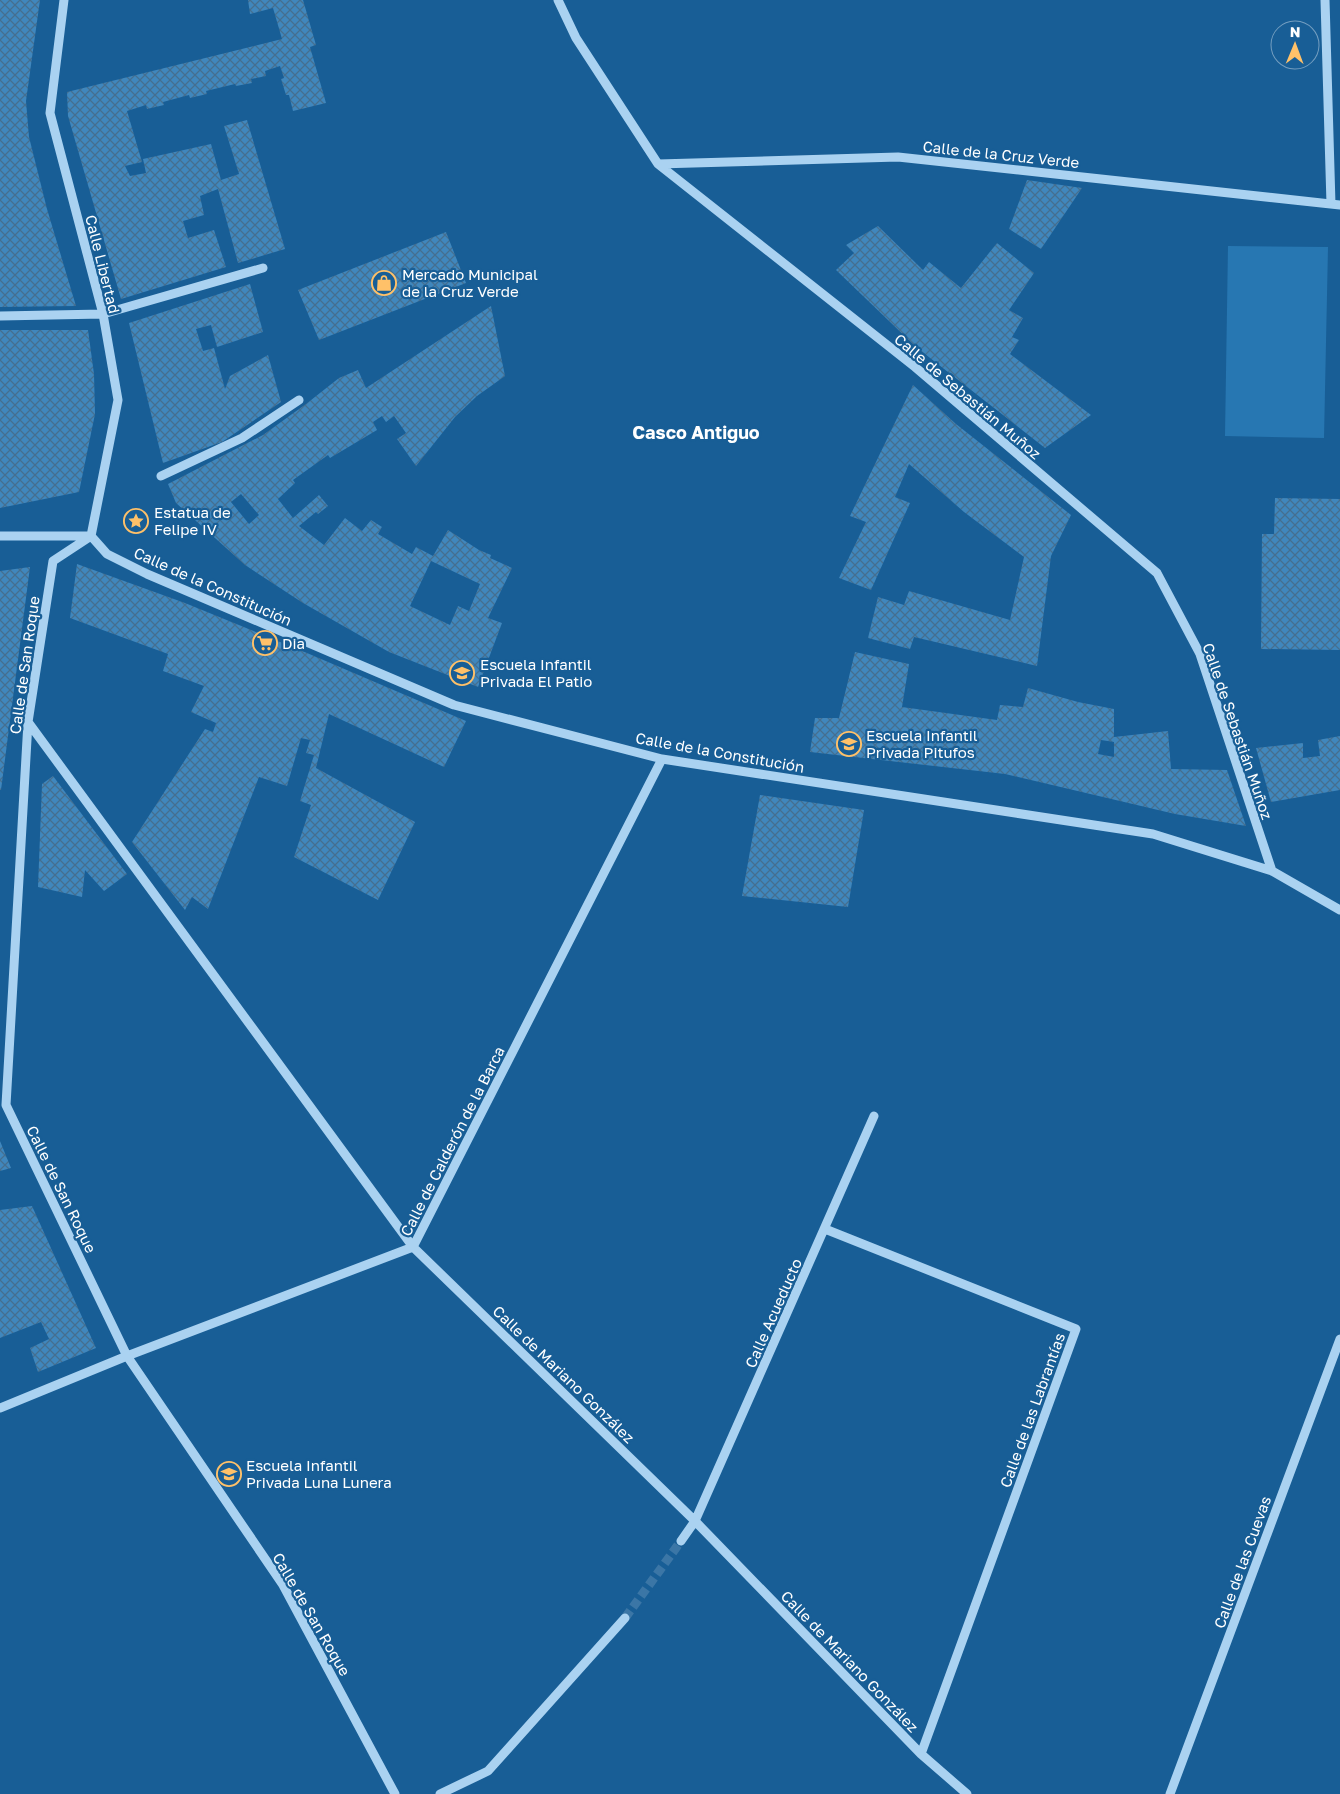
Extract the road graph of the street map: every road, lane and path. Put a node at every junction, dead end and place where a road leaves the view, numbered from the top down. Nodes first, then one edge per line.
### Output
1 (64, 0) edge
2 (558, 0) edge
3 (1325, 0) edge
4 (658, 164) junction
5 (1336, 204) edge
6 (263, 268) dead end
7 (103, 314) junction
8 (0, 316) edge
9 (299, 400) dead end
10 (162, 476) dead end
11 (0, 536) edge
12 (92, 536) junction
13 (28, 722) junction
14 (662, 759) junction
15 (1272, 871) junction
16 (1340, 910) edge
17 (3, 1106) edge
18 (874, 1116) dead end
19 (825, 1229) junction
20 (413, 1247) junction
21 (1340, 1339) edge
22 (127, 1356) junction
23 (0, 1408) edge
24 (695, 1521) junction
25 (681, 1541) tunnel mouth
26 (625, 1618) tunnel mouth
27 (921, 1754) junction
28 (395, 1794) edge
29 (440, 1794) edge
30 (967, 1794) edge
31 (1170, 1794) edge

1 - 7 street, Calle Libertad
2 - 4 street, Calle de Sebastián Muñoz
3 - 5 street
4 - 5 street, Calle de la Cruz Verde
4 - 15 street, Calle de Sebastián Muñoz
6 - 7 street
7 - 8 street
7 - 12 street, Calle Libertad
9 - 10 street
11 - 12 street
12 - 13 street, Calle de San Roque
12 - 14 street, Calle de la Constitución
13 - 17 street, Calle de San Roque
13 - 20 street, Calle de Mariano González
14 - 15 street, Calle de la Constitución
14 - 20 street, Calle de Calderón de la Barca
15 - 16 street, Calle de la Constitución
17 - 22 street, Calle de San Roque
18 - 19 street, Calle Acueducto
19 - 24 street, Calle Acueducto
19 - 27 street, Calle de las Labrantías
20 - 22 street, Calle de Calderón de la Barca
20 - 24 street, Calle de Mariano González
21 - 31 street, Calle de las Cuevas
22 - 23 street, Calle de Calderón de la Barca
22 - 28 street, Calle de San Roque
24 - 25 street
24 - 27 street, Calle de Mariano González
26 - 29 street
27 - 30 street, Calle de Mariano González

